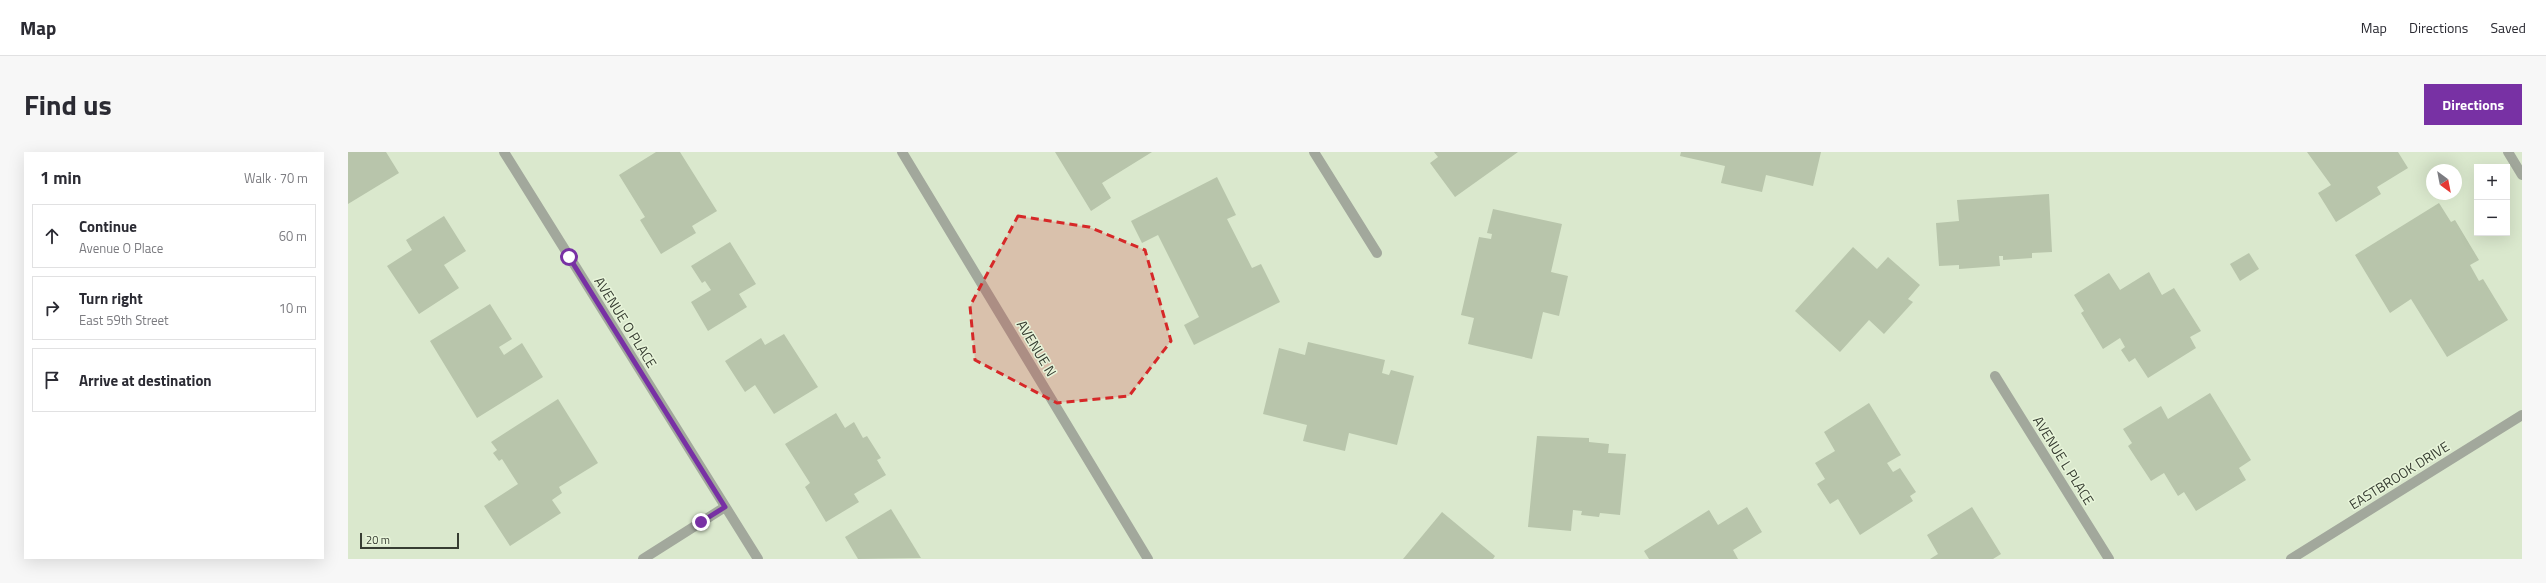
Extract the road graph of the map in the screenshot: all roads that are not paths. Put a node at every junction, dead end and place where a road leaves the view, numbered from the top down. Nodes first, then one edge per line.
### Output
1 (504, 152) edge
2 (902, 152) edge
3 (1314, 152) edge
4 (2508, 152) edge
5 (2522, 175) edge
6 (1377, 254) dead end
7 (1995, 376) dead end
8 (2522, 415) edge
9 (725, 507) junction
10 (642, 559) edge
11 (758, 559) edge
12 (1148, 559) edge
13 (2109, 559) edge
14 (2290, 559) edge

1 - 9 street, AVENUE O PLACE
2 - 12 street, AVENUE N
3 - 6 street
4 - 5 street
7 - 13 street, AVENUE L PLACE
8 - 14 street, EASTBROOK DRIVE
9 - 10 street
9 - 11 street, AVENUE O PLACE

